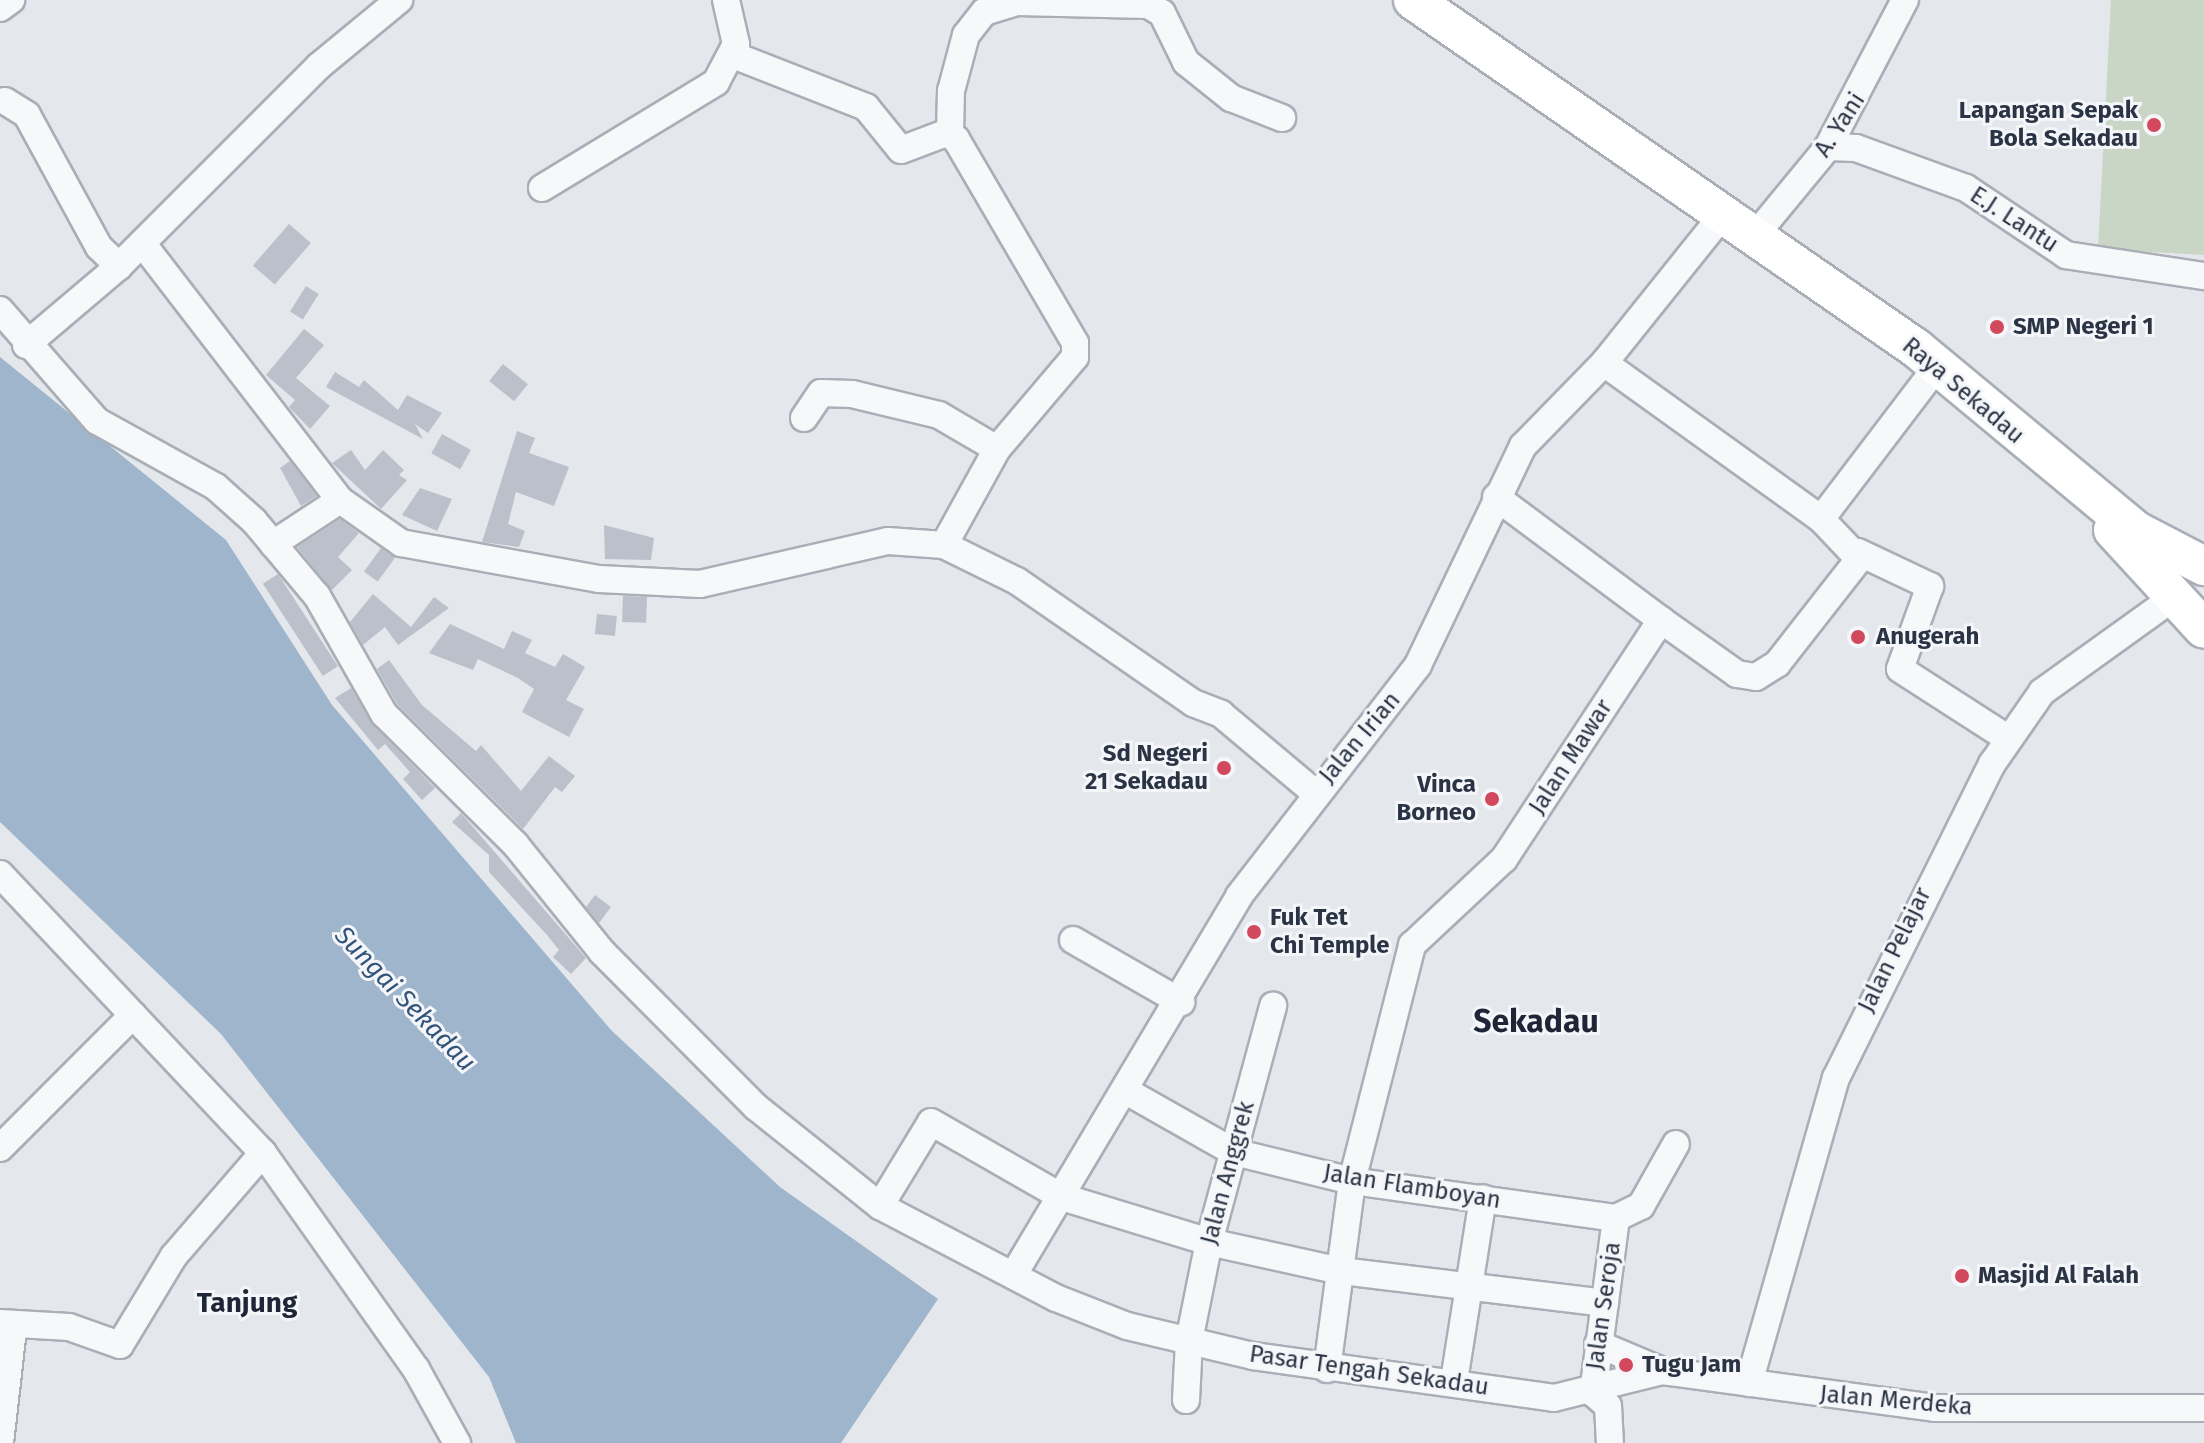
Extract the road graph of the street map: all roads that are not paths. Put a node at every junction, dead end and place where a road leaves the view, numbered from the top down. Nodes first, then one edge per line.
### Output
1 (11, 0) edge
2 (399, 0) edge
3 (726, 0) edge
4 (1413, 0) edge
5 (1905, 0) edge
6 (0, 8) edge
7 (733, 55) junction
8 (2, 98) edge
9 (1282, 118) dead end
10 (950, 134) junction
11 (1828, 147) junction
12 (542, 188) dead end
13 (1721, 217) junction
14 (1753, 238) junction
15 (142, 243) junction
16 (119, 266) junction
17 (2204, 276) edge
18 (0, 310) edge
19 (26, 345) junction
20 (1604, 363) junction
21 (1937, 367) junction
22 (804, 418) dead end
23 (997, 449) junction
24 (2071, 483) junction
25 (1496, 497) junction
26 (340, 500) junction
27 (1821, 519) junction
28 (273, 544) junction
29 (944, 545) junction
30 (1858, 552) junction
31 (2204, 566) edge
32 (2188, 600) edge
33 (1661, 620) junction
34 (2204, 627) edge
35 (2007, 738) junction
36 (1314, 792) junction
37 (0, 874) edge
38 (1073, 940) dead end
39 (1181, 1002) junction
40 (1273, 1006) dead end
41 (133, 1015) junction
42 (1126, 1091) junction
43 (1676, 1144) dead end
44 (0, 1148) edge
45 (1234, 1152) junction
46 (263, 1153) junction
47 (1352, 1181) junction
48 (1062, 1197) junction
49 (1483, 1198) junction
50 (880, 1206) junction
51 (1616, 1218) junction
52 (1209, 1242) junction
53 (1341, 1271) junction
54 (1014, 1274) junction
55 (1466, 1285) junction
56 (1605, 1303) junction
57 (6, 1326) edge
58 (1189, 1341) junction
59 (1598, 1344) junction
60 (1327, 1369) junction
61 (1662, 1371) junction
62 (1454, 1381) junction
63 (1749, 1383) junction
64 (1593, 1393) junction
65 (1186, 1400) dead end
66 (2204, 1408) edge
67 (0, 1431) edge
68 (0, 1443) edge
69 (457, 1443) edge
70 (1610, 1443) edge

1 - 6 street
2 - 15 street
3 - 7 street
4 - 13 highway, Raya Sekadau
5 - 11 street, A. Yani
7 - 10 street
7 - 12 street
8 - 16 street
9 - 10 street
10 - 23 street
11 - 14 street, A. Yani
11 - 17 street, E.J. Lantu
13 - 14 highway, Raya Sekadau
13 - 20 street, Jalan Irian
14 - 21 highway, Raya Sekadau
15 - 16 street
15 - 26 street
16 - 19 street
18 - 19 street, Pasar Tengah Sekadau
19 - 28 street, Pasar Tengah Sekadau
20 - 25 street, Jalan Irian
20 - 27 street
21 - 24 highway, Raya Sekadau
21 - 27 street
22 - 23 street
23 - 29 street
24 - 31 highway, Raya Sekadau
24 - 32 highway
25 - 33 street
25 - 36 street, Jalan Irian
26 - 28 street
26 - 29 street
27 - 30 street
28 - 50 street, Pasar Tengah Sekadau
29 - 36 street
30 - 33 street
30 - 35 street
32 - 34 highway
32 - 35 street, Jalan Pelajar
33 - 47 street, Jalan Mawar
35 - 63 street, Jalan Pelajar
36 - 39 street, Jalan Irian
37 - 41 street
38 - 39 street
39 - 42 street, Jalan Irian
40 - 45 street, Jalan Anggrek
41 - 44 street
41 - 46 street
42 - 45 street, Jalan Flamboyan
42 - 48 street, Jalan Irian
43 - 51 street
45 - 47 street, Jalan Flamboyan
45 - 52 street, Jalan Anggrek
46 - 57 street
46 - 69 street
47 - 49 street, Jalan Flamboyan
47 - 53 street, Jalan Mawar
48 - 50 street
48 - 52 street
48 - 54 street, Jalan Irian
49 - 51 street, Jalan Flamboyan
49 - 55 street
50 - 54 street, Pasar Tengah Sekadau
51 - 56 street, Jalan Seroja
52 - 53 street
52 - 58 street, Jalan Anggrek
53 - 55 street
53 - 60 street, Jalan Mawar
54 - 58 street, Pasar Tengah Sekadau
55 - 56 street
55 - 62 street
56 - 59 street, Jalan Seroja
57 - 67 street
58 - 60 street, Pasar Tengah Sekadau
58 - 65 street, Jalan Anggrek
59 - 61 street
59 - 64 street, Jalan Seroja
60 - 62 street, Pasar Tengah Sekadau
61 - 63 street, Jalan Merdeka
61 - 64 street, Jalan Merdeka
62 - 64 street, Pasar Tengah Sekadau
63 - 66 street, Jalan Merdeka
64 - 70 street
67 - 68 street

